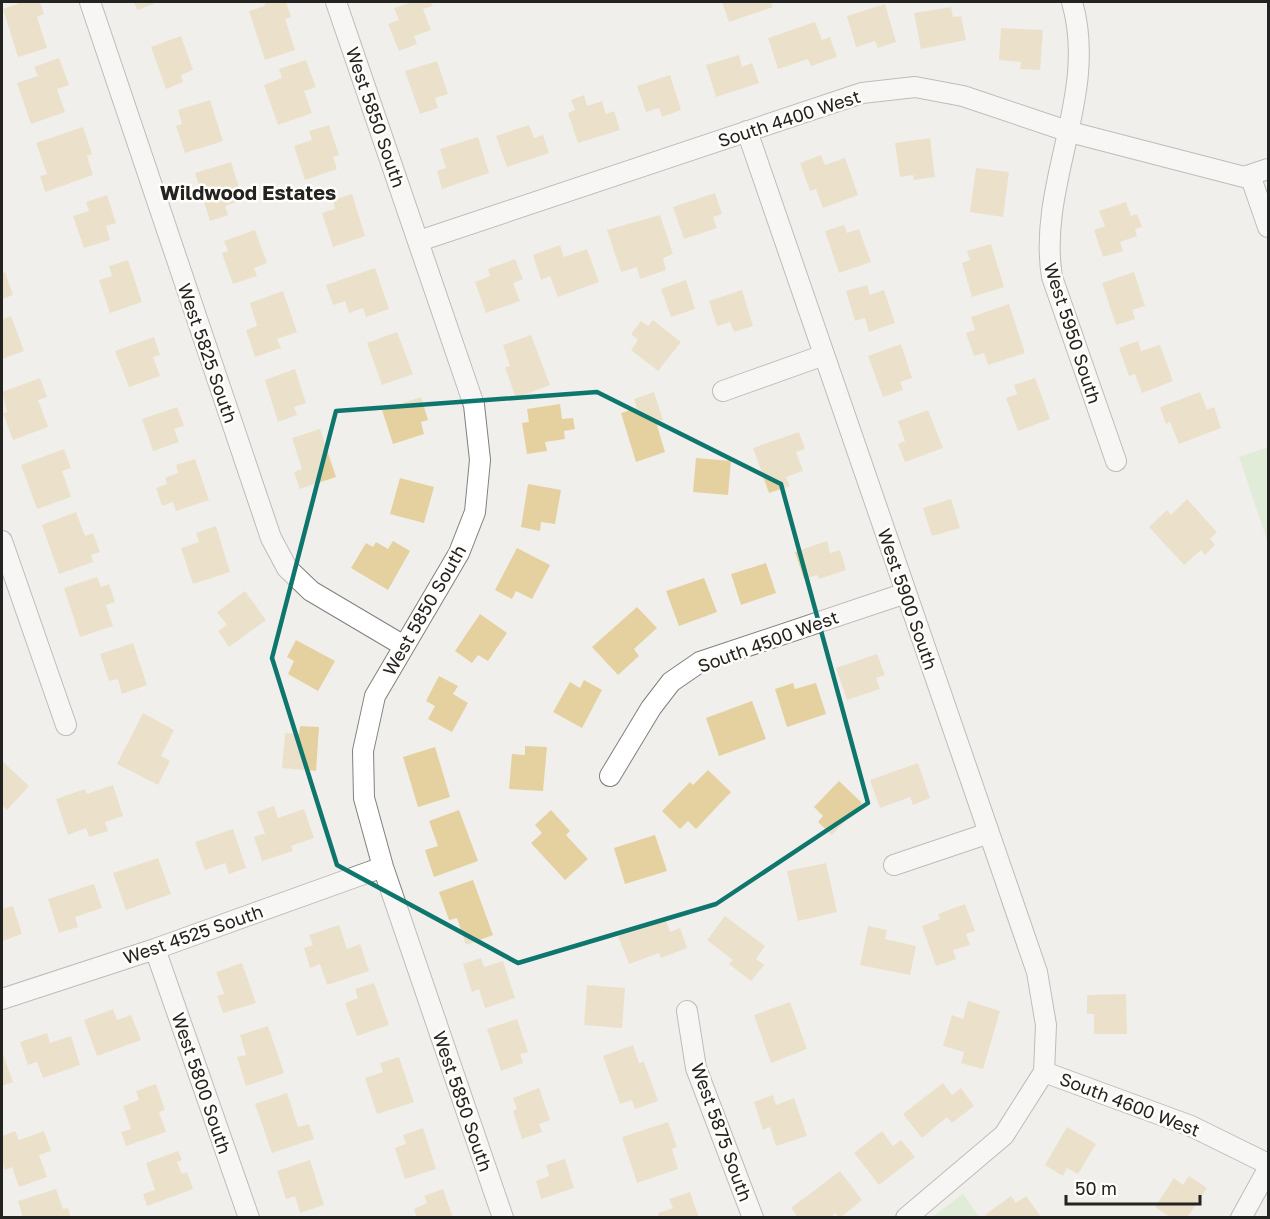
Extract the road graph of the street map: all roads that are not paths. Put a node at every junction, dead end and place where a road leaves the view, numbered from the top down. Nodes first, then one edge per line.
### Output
1 (90, 2) edge
2 (336, 2) edge
3 (1072, 2) edge
4 (747, 131) junction
5 (1070, 132) junction
6 (1259, 172) edge
7 (1269, 227) edge
8 (419, 241) junction
9 (824, 355) junction
10 (723, 391) dead end
11 (1116, 461) dead end
12 (2, 541) edge
13 (906, 593) junction
14 (404, 646) junction
15 (66, 725) dead end
16 (610, 776) dead end
17 (989, 833) junction
18 (894, 864) dead end
19 (383, 867) junction
20 (155, 949) junction
21 (2, 999) edge
22 (687, 1011) dead end
23 (1044, 1072) junction
24 (1269, 1164) edge
25 (1269, 1169) edge
26 (249, 1218) edge
27 (502, 1218) edge
28 (753, 1218) edge
29 (906, 1218) edge
30 (1241, 1218) edge

1 - 14 street, West 5825 South
2 - 8 street, West 5850 South
3 - 5 street, West 5950 South
4 - 5 street, South 4400 West
4 - 8 street, South 4400 West
4 - 9 street, West 5900 South
5 - 6 street, South 4400 West
5 - 11 street, West 5950 South
6 - 7 street
8 - 14 street, West 5850 South
9 - 10 street
9 - 13 street, West 5900 South
12 - 15 street
13 - 16 street, South 4500 West
13 - 17 street, West 5900 South
14 - 19 street, West 5850 South
17 - 18 street
17 - 23 street, West 5900 South
19 - 20 street, West 4525 South
19 - 27 street, West 5850 South
20 - 21 street, West 4525 South
20 - 26 street, West 5800 South
22 - 28 street, West 5875 South
23 - 24 street, South 4600 West
23 - 29 street, South 4600 West
25 - 30 street

